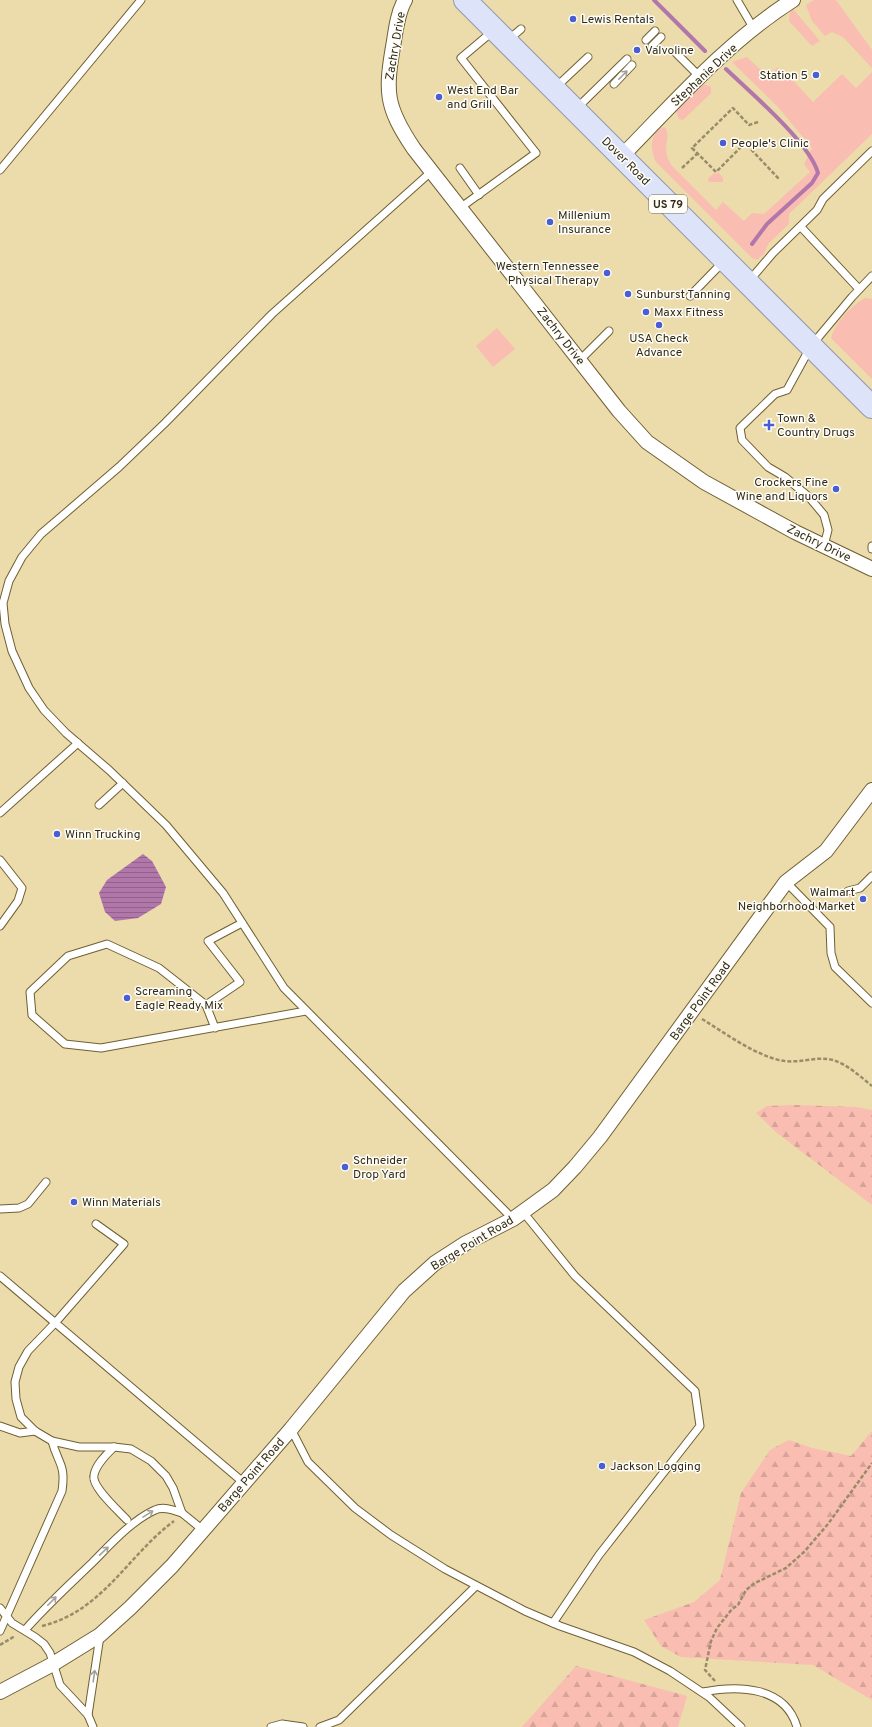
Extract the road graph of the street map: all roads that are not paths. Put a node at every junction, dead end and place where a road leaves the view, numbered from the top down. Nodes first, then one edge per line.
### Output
1 (141, 0) edge
2 (465, 0) edge
3 (737, 0) edge
4 (793, 0) edge
5 (402, 2) edge
6 (754, 29) junction
7 (655, 31) dead end
8 (507, 33) junction
9 (661, 37) dead end
10 (646, 40) dead end
11 (652, 46) dead end
12 (675, 52) dead end
13 (588, 56) dead end
14 (627, 59) dead end
15 (632, 65) dead end
16 (700, 77) junction
17 (614, 84) dead end
18 (554, 89) junction
19 (576, 110) junction
20 (872, 151) edge
21 (621, 157) junction
22 (460, 168) dead end
23 (0, 170) edge
24 (432, 171) junction
25 (478, 195) junction
26 (460, 208) junction
27 (801, 227) junction
28 (725, 260) junction
29 (872, 276) edge
30 (748, 283) junction
31 (859, 289) junction
32 (690, 296) dead end
33 (609, 330) dead end
34 (812, 346) junction
35 (580, 360) junction
36 (872, 407) edge
37 (824, 546) junction
38 (872, 546) edge
39 (872, 549) edge
40 (872, 568) edge
41 (78, 743) junction
42 (123, 783) junction
43 (872, 790) edge
44 (100, 805) dead end
45 (0, 812) edge
46 (0, 860) edge
47 (872, 876) edge
48 (786, 882) junction
49 (848, 891) dead end
50 (242, 922) junction
51 (0, 926) edge
52 (872, 1003) edge
53 (206, 1005) junction
54 (306, 1011) junction
55 (215, 1028) junction
56 (46, 1182) dead end
57 (0, 1209) edge
58 (518, 1215) junction
59 (96, 1224) dead end
60 (0, 1276) edge
61 (55, 1323) junction
62 (0, 1426) edge
63 (291, 1429) junction
64 (35, 1431) junction
65 (52, 1441) junction
66 (114, 1447) junction
67 (244, 1482) junction
68 (182, 1513) junction
69 (127, 1520) dead end
70 (204, 1530) junction
71 (476, 1586) junction
72 (0, 1608) edge
73 (7, 1616) junction
74 (553, 1623) junction
75 (25, 1630) junction
76 (0, 1631) edge
77 (100, 1635) junction
78 (53, 1664) junction
79 (0, 1692) edge
80 (703, 1692) junction
81 (88, 1714) junction
82 (93, 1727) edge
83 (271, 1727) edge
84 (302, 1727) edge
85 (320, 1727) edge
86 (741, 1727) edge
87 (797, 1727) edge

1 - 23 lane
2 - 8 main road, Dover Road / US 79
3 - 6 lane
4 - 6 street, Stephanie Drive
5 - 24 street, Zachry Drive
6 - 16 street, Stephanie Drive
7 - 10 lane
8 - 18 main road, Dover Road / US 79
8 - 25 lane
9 - 11 lane
12 - 16 lane
13 - 18 lane
14 - 19 lane
17 -> 15 lane
16 - 21 street, Stephanie Drive
18 - 19 main road, Dover Road / US 79
19 - 21 main road, Dover Road / US 79
20 - 27 lane
21 - 28 main road, Dover Road / US 79
22 - 25 lane
24 - 26 street, Zachry Drive
24 - 41 lane
25 - 26 lane
26 - 35 street, Zachry Drive
27 - 30 lane
27 - 31 lane
28 - 30 main road, Dover Road / US 79
28 - 32 lane
29 - 31 lane
30 - 34 main road, Dover Road / US 79
31 - 34 lane
33 - 35 lane
34 - 36 main road, Dover Road / US 79
34 - 37 lane
35 - 37 street, Zachry Drive
37 - 40 street, Zachry Drive
38 - 39 lane
41 - 42 lane
41 - 45 lane
42 - 44 lane
42 - 50 lane
43 - 48 street, Barge Point Road
46 - 51 lane
47 - 49 lane
48 - 52 lane
48 - 58 street, Barge Point Road
50 - 53 lane
50 - 54 lane
53 - 55 lane
53 - 55 lane
54 - 55 lane
54 - 58 lane
56 - 57 lane
58 - 63 street, Barge Point Road
58 - 74 lane
59 - 61 lane
60 - 61 lane
61 - 64 lane
61 - 67 lane
62 - 64 lane
63 - 67 street, Barge Point Road
63 - 71 lane
64 - 65 lane
65 - 66 lane
65 - 73 lane
66 - 68 lane
66 - 69 lane
67 - 70 street, Barge Point Road
68 - 70 lane
75 -> 68 lane
70 - 77 street, Barge Point Road
71 - 74 lane
71 - 85 lane
72 - 73 lane
73 - 75 lane
73 - 76 lane
74 - 80 lane
75 - 78 lane
77 - 78 street, Barge Point Road
81 -> 77 lane
78 - 79 street, Barge Point Road
78 - 81 lane
80 - 86 lane
80 - 87 lane
81 - 82 lane
83 - 84 lane

